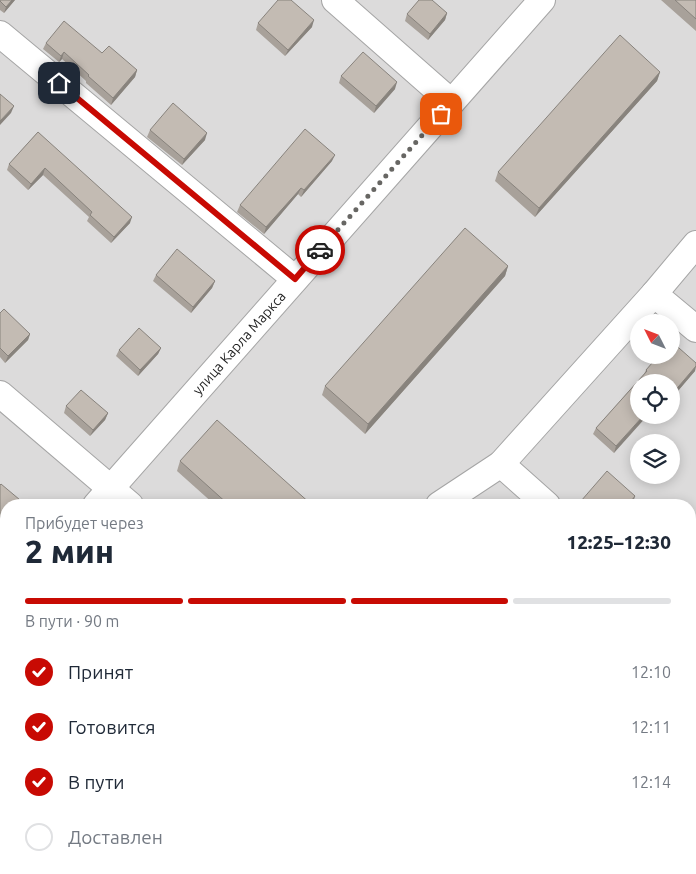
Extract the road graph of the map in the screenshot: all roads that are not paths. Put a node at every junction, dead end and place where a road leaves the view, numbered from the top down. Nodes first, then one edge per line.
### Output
1 (335, 0) edge
2 (542, 0) edge
3 (0, 34) edge
4 (451, 102) junction
5 (696, 244) edge
6 (295, 279) junction
7 (654, 294) junction
8 (696, 329) edge
9 (0, 394) edge
10 (501, 464) junction
11 (103, 497) edge
12 (448, 499) edge
13 (541, 499) edge

1 - 4 street
2 - 4 street, улица Карла Маркса
3 - 6 street
4 - 6 street, улица Карла Маркса
5 - 7 street
6 - 11 street, улица Карла Маркса
7 - 8 street
7 - 10 street
9 - 11 street
10 - 12 street
10 - 13 street

